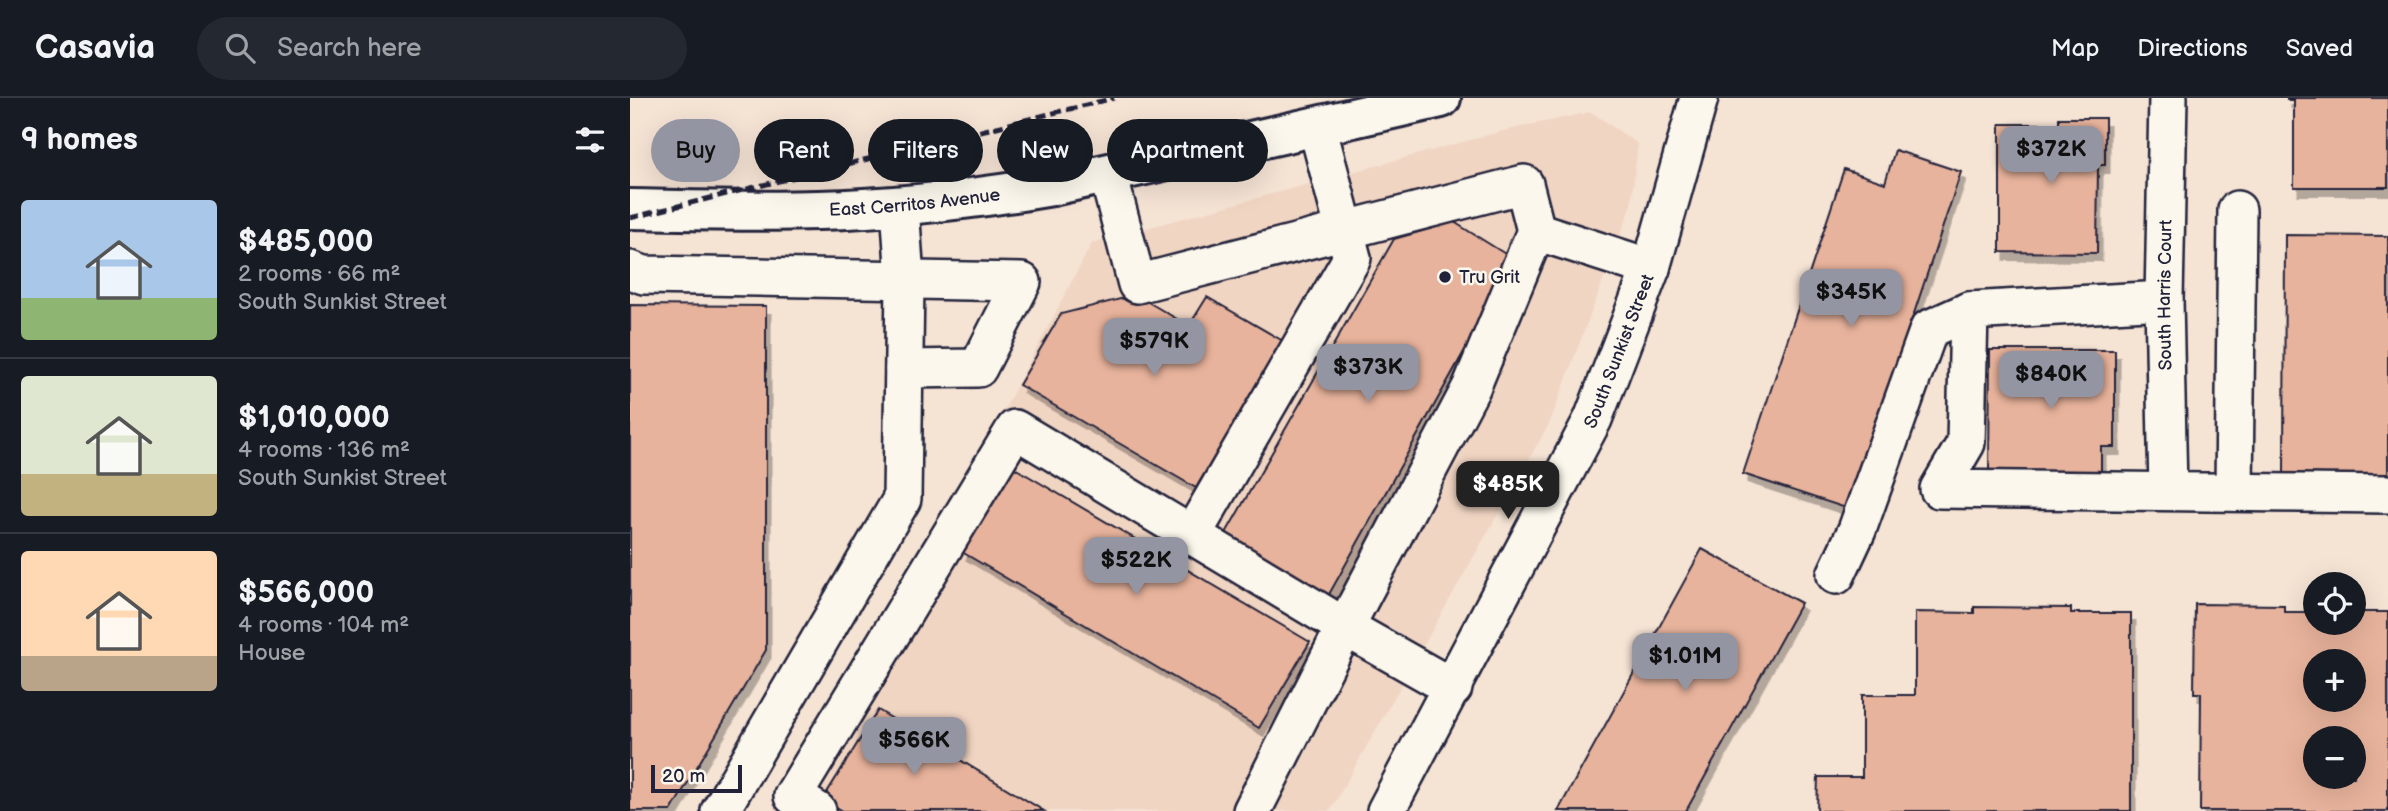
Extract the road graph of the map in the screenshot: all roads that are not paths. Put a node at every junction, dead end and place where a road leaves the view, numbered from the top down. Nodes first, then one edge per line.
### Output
1 (1441, 98) edge
2 (1699, 98) edge
3 (2168, 98) edge
4 (1317, 126) junction
5 (1268, 137) edge
6 (1107, 174) edge
7 (1110, 182) edge
8 (900, 206) junction
9 (630, 209) edge
10 (2237, 210) dead end
11 (1345, 231) junction
12 (1536, 231) junction
13 (1651, 268) junction
14 (630, 270) edge
15 (905, 280) junction
16 (2164, 300) junction
17 (1969, 311) junction
18 (904, 369) junction
19 (2168, 491) junction
20 (2234, 492) junction
21 (2388, 494) edge
22 (1192, 535) junction
23 (1836, 575) dead end
24 (1345, 627) junction
25 (1453, 688) junction
26 (720, 811) edge
27 (817, 811) edge
28 (1252, 811) edge
29 (1386, 811) edge

1 - 4 main road, East Cerritos Avenue
2 - 13 street, South Sunkist Street
3 - 16 street, South Harris Court
4 - 5 main road, East Cerritos Avenue
4 - 11 street
6 - 8 main road, East Cerritos Avenue
7 - 11 street
8 - 9 main road, East Cerritos Avenue
8 - 15 street
10 - 20 street
11 - 12 street
11 - 22 street
12 - 13 street
12 - 24 street
13 - 25 street, South Sunkist Street
14 - 15 street
15 - 18 street
15 - 18 street
16 - 17 street
16 - 19 street, South Harris Court
17 - 19 street
17 - 23 street
18 - 26 street
19 - 20 street
20 - 21 street
22 - 24 street
22 - 27 street
24 - 25 street
24 - 28 street
25 - 29 street, South Sunkist Street

